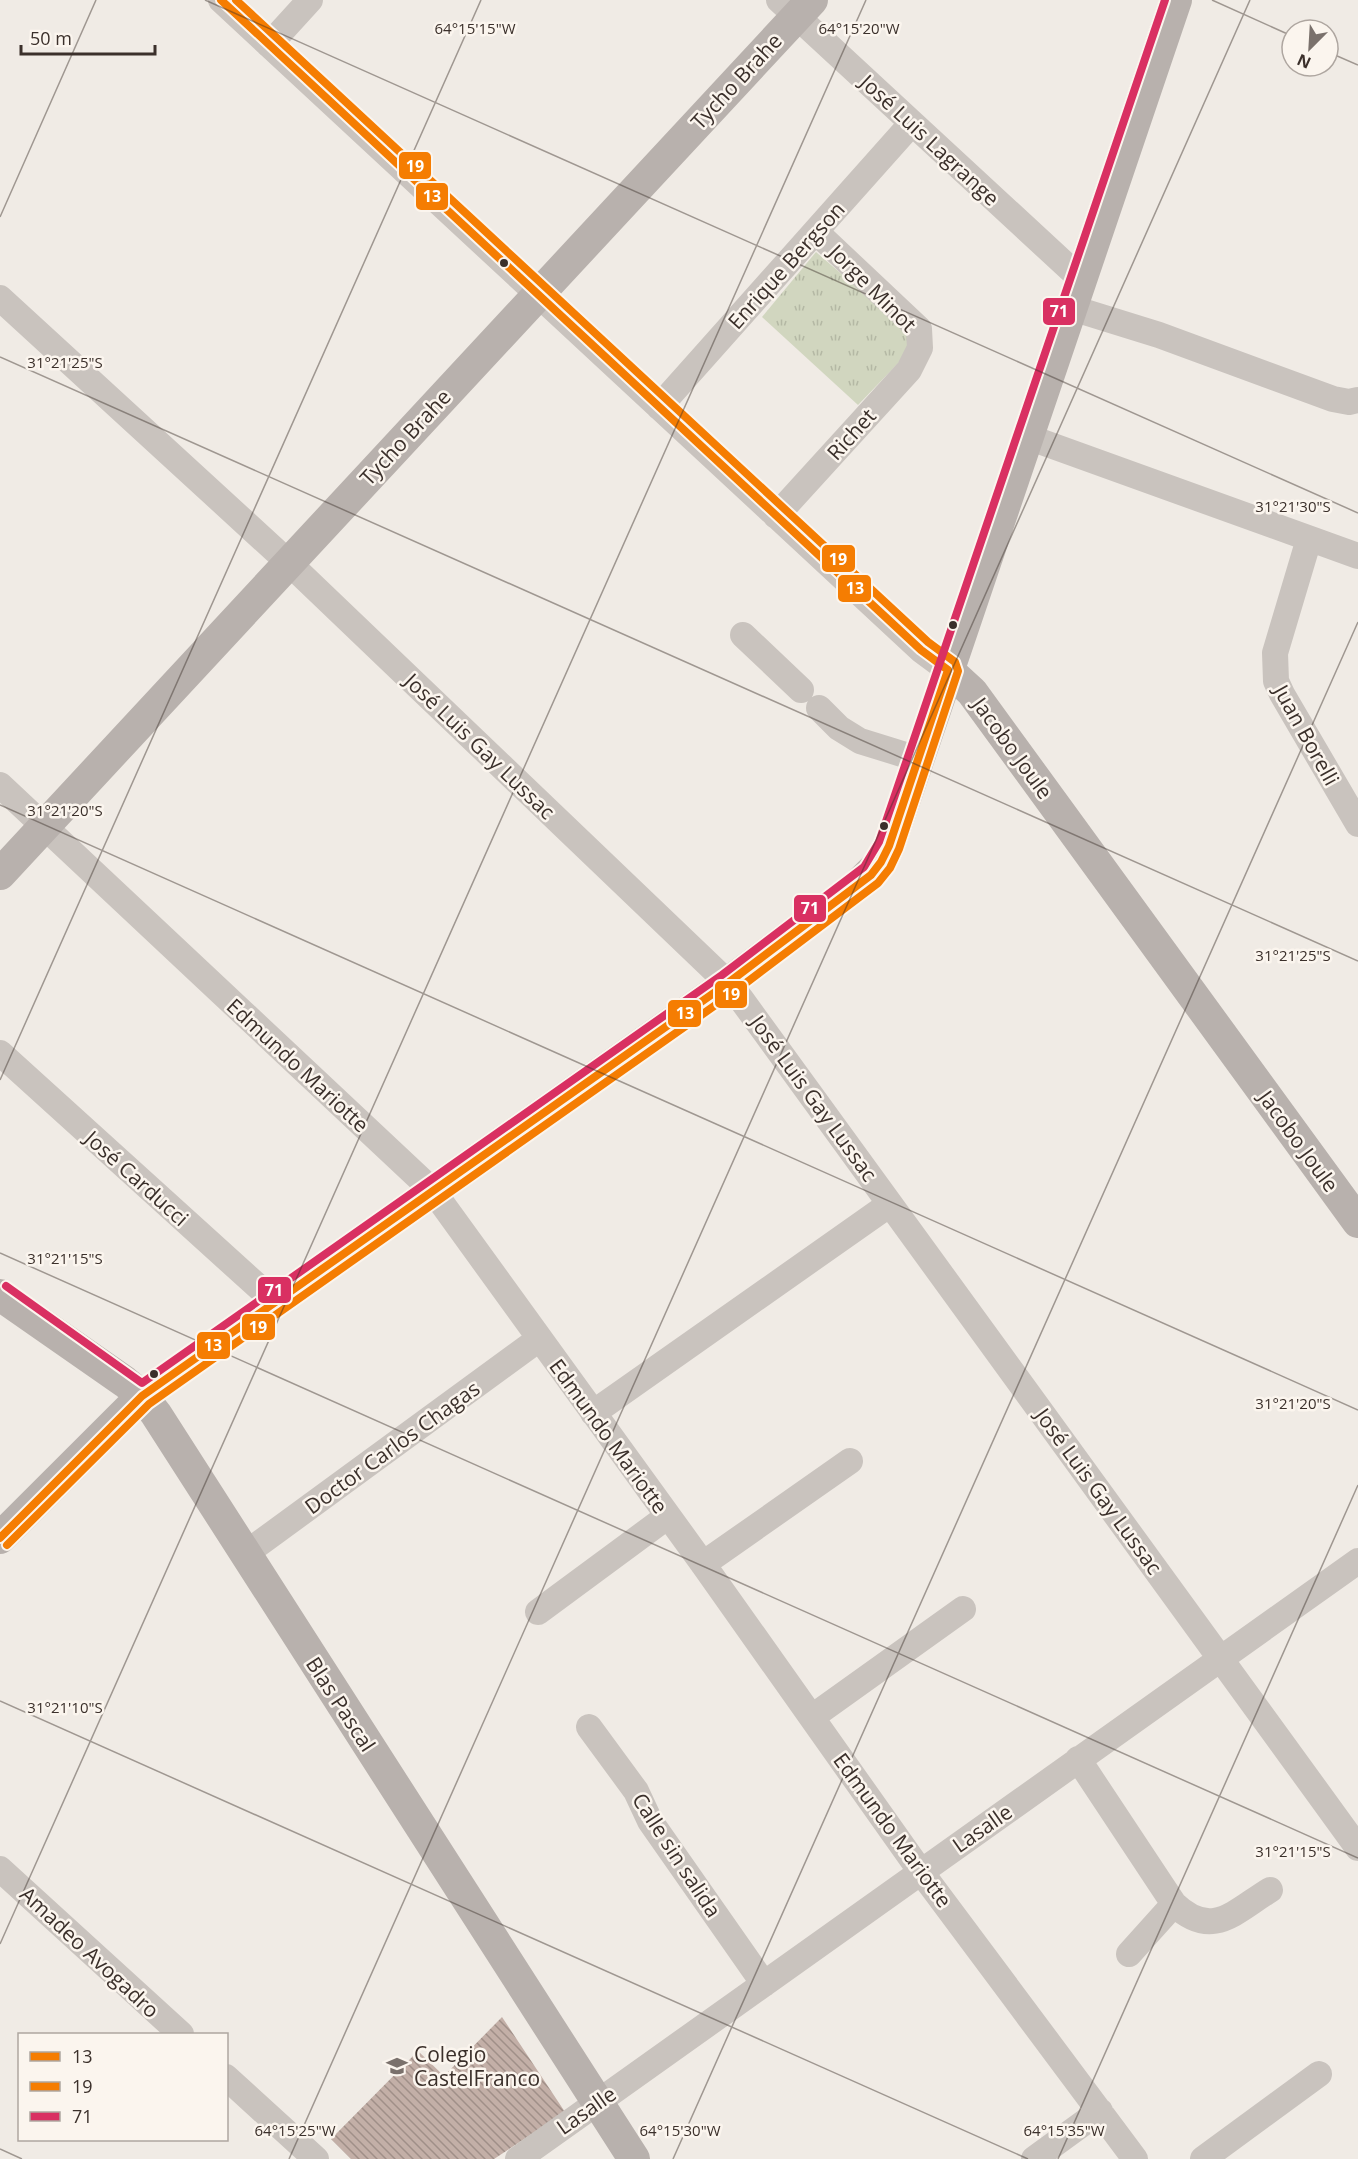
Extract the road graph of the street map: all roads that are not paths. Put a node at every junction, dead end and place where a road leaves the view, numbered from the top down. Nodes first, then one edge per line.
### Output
1 (221, 0) edge
2 (310, 0) edge
3 (1176, 0) edge
4 (796, 6) edge
5 (269, 45) junction
6 (912, 123) junction
7 (816, 232) junction
8 (538, 294) junction
9 (1077, 294) junction
10 (0, 298) edge
11 (920, 348) joint
12 (1358, 400) edge
13 (659, 406) junction
14 (1028, 437) junction
15 (776, 516) junction
16 (1310, 539) junction
17 (1358, 556) edge
18 (289, 563) junction
19 (743, 635) dead end
20 (948, 670) junction
21 (918, 759) junction
22 (0, 785) edge
23 (1358, 824) edge
24 (45, 827) junction
25 (0, 874) edge
26 (728, 983) junction
27 (0, 1053) edge
28 (433, 1191) junction
29 (890, 1204) junction
30 (1358, 1222) edge
31 (0, 1294) edge
32 (275, 1302) junction
33 (539, 1339) junction
34 (142, 1396) junction
35 (593, 1413) junction
36 (849, 1461) dead end
37 (668, 1516) junction
38 (0, 1538) edge
39 (245, 1554) junction
40 (1358, 1561) edge
41 (703, 1564) junction
42 (963, 1609) dead end
43 (538, 1612) dead end
44 (1221, 1659) junction
45 (812, 1717) junction
46 (590, 1727) dead end
47 (1078, 1760) junction
48 (1358, 1848) edge
49 (0, 1869) edge
50 (921, 1872) junction
51 (1270, 1890) dead end
52 (1174, 1904) junction
53 (1129, 1954) dead end
54 (764, 1984) junction
55 (180, 2033) edge
56 (1319, 2074) dead end
57 (228, 2079) edge
58 (597, 2102) junction
59 (1100, 2111) junction
60 (316, 2159) edge
61 (518, 2159) edge
62 (634, 2159) edge
63 (1034, 2159) edge
64 (1135, 2159) edge
65 (1203, 2159) edge

1 - 5 street, Jacobo Joule
2 - 5 street
3 - 9 main road
4 - 6 street, José Luis Lagrange
4 - 8 main road, Tycho Brahe
5 - 8 street, Jacobo Joule
6 - 7 street, Enrique Bergson
6 - 9 street, José Luis Lagrange
7 - 11 street, Jorge Minot
7 - 13 street, Enrique Bergson
8 - 13 street, Jacobo Joule
8 - 18 main road, Tycho Brahe
9 - 12 street
9 - 14 main road
10 - 18 street, José Luis Gay Lussac
11 - 15 street, Richet
13 - 15 street, Jacobo Joule
14 - 16 street
14 - 20 main road
15 - 20 street, Jacobo Joule
16 - 17 street
16 - 23 street, Juan Borelli
18 - 24 main road, Tycho Brahe
18 - 26 street, José Luis Gay Lussac
19 - 21 street
20 - 21 main road
20 - 30 main road, Jacobo Joule
21 - 26 main road
22 - 24 street, Edmundo Mariotte
24 - 25 main road, Tycho Brahe
24 - 28 street, Edmundo Mariotte
26 - 28 main road
26 - 29 street, José Luis Gay Lussac
27 - 32 street, José Carducci
28 - 32 main road
28 - 33 street, Edmundo Mariotte
29 - 35 street
29 - 44 street, José Luis Gay Lussac
31 - 34 main road, Blas Pascal
32 - 34 main road
33 - 35 street, Edmundo Mariotte
33 - 39 street, Doctor Carlos Chagas
34 - 38 main road
34 - 39 main road, Blas Pascal
35 - 37 street, Edmundo Mariotte
36 - 41 street
37 - 41 street, Edmundo Mariotte
37 - 43 street
39 - 58 main road, Blas Pascal
40 - 44 street, Lasalle
41 - 45 street, Edmundo Mariotte
42 - 45 street
44 - 47 street, Lasalle
44 - 48 street, José Luis Gay Lussac
45 - 50 street, Edmundo Mariotte
46 - 54 street, Calle sin salida
47 - 50 street, Lasalle
47 - 52 street
49 - 55 street, Amadeo Avogadro
50 - 54 street, Lasalle
50 - 59 street, Edmundo Mariotte
51 - 52 street
52 - 53 street
54 - 58 street, Lasalle
56 - 65 street
57 - 60 street
58 - 61 street, Lasalle
58 - 62 main road, Blas Pascal
59 - 63 street
59 - 64 street, Edmundo Mariotte

